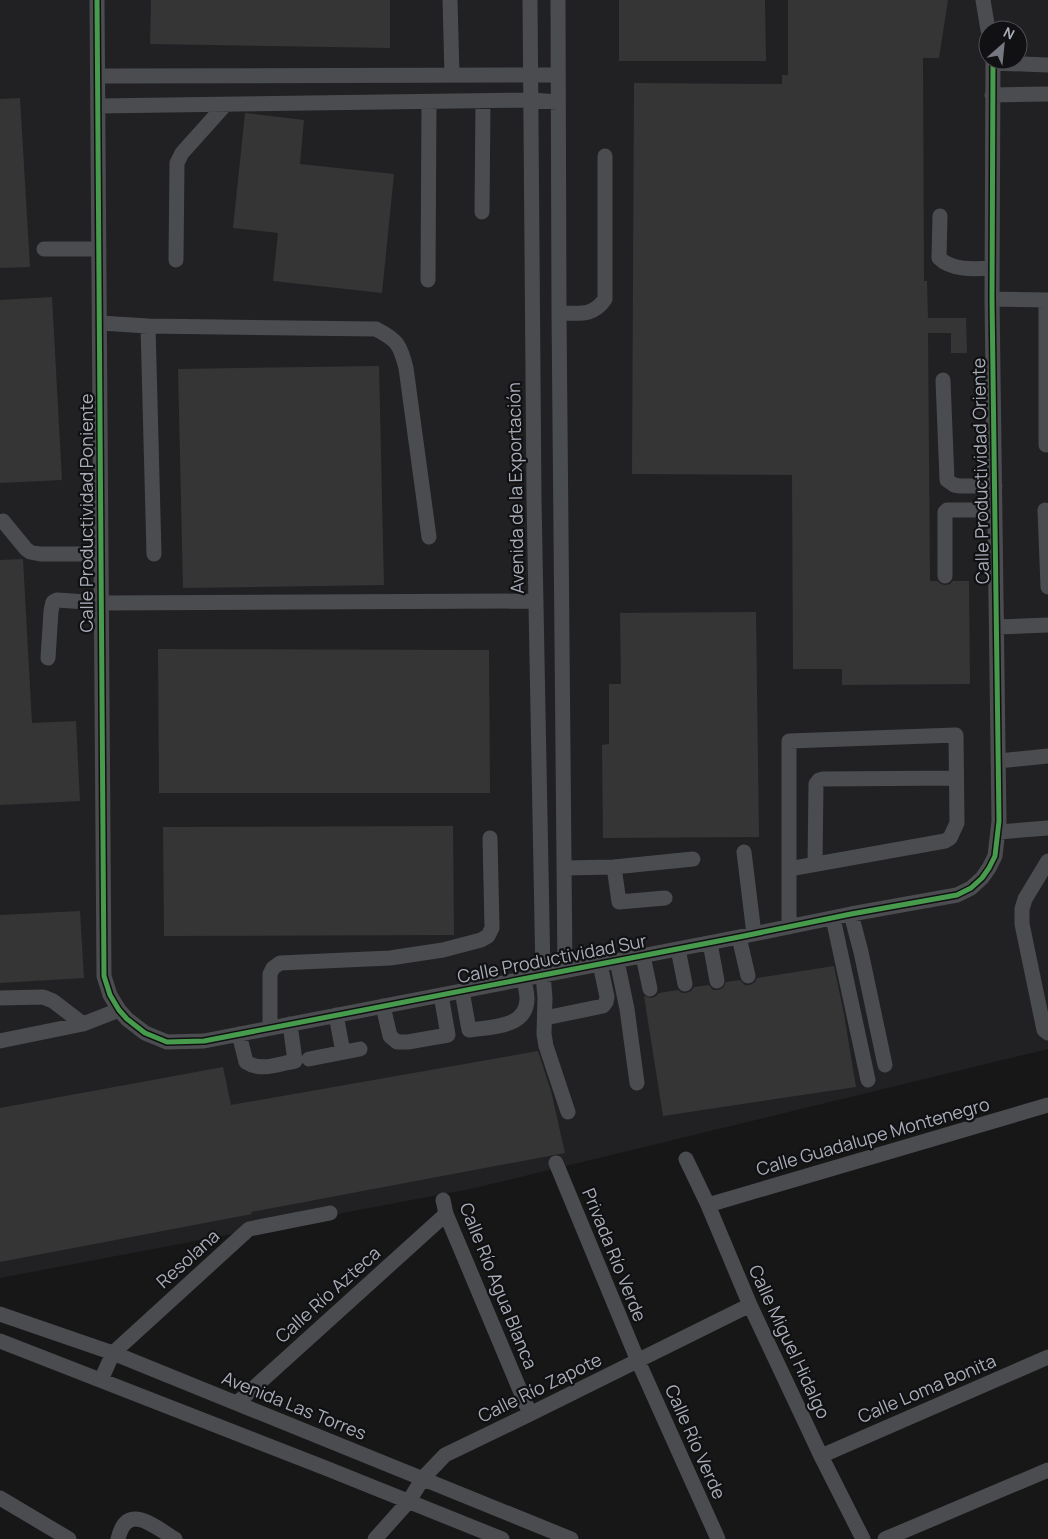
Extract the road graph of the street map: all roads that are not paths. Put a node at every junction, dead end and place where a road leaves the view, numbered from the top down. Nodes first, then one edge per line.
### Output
1 (97, 0) edge
2 (450, 0) edge
3 (530, 0) edge
4 (558, 0) edge
5 (984, 0) edge
6 (987, 20) edge
7 (1028, 64) edge
8 (1048, 65) edge
9 (993, 70) edge
10 (452, 75) junction
11 (531, 75) junction
12 (558, 75) junction
13 (98, 76) junction
14 (1048, 94) edge
15 (992, 95) junction
16 (531, 100) junction
17 (483, 101) junction
18 (429, 102) junction
19 (558, 102) junction
20 (225, 105) junction
21 (98, 106) junction
22 (605, 156) dead end
23 (482, 212) dead end
24 (940, 216) dead end
25 (44, 249) dead end
26 (100, 249) junction
27 (176, 260) dead end
28 (992, 268) junction
29 (428, 280) dead end
30 (992, 299) junction
31 (1047, 300) edge
32 (559, 313) junction
33 (100, 323) junction
34 (148, 326) junction
35 (943, 380) dead end
36 (1046, 445) dead end
37 (995, 486) junction
38 (562, 497) junction
39 (534, 499) junction
40 (995, 510) junction
41 (1045, 510) dead end
42 (3, 521) dead end
43 (429, 537) dead end
44 (100, 554) junction
45 (154, 554) dead end
46 (945, 576) dead end
47 (1048, 586) edge
48 (536, 601) junction
49 (101, 603) junction
50 (1048, 625) edge
51 (997, 627) junction
52 (48, 658) dead end
53 (1048, 756) edge
54 (998, 761) junction
55 (956, 778) junction
56 (1048, 828) edge
57 (998, 832) junction
58 (490, 838) dead end
59 (744, 852) dead end
60 (693, 859) dead end
61 (1048, 861) edge
62 (815, 864) junction
63 (614, 866) junction
64 (565, 868) junction
65 (789, 869) junction
66 (982, 878) joint
67 (665, 898) dead end
68 (851, 914) junction
69 (834, 918) junction
70 (790, 927) junction
71 (746, 936) junction
72 (710, 943) junction
73 (678, 949) junction
74 (643, 956) junction
75 (617, 961) junction
76 (600, 964) junction
77 (565, 971) junction
78 (543, 975) junction
79 (748, 976) dead end
80 (524, 979) junction
81 (717, 981) dead end
82 (685, 984) dead end
83 (650, 989) dead end
84 (462, 991) junction
85 (441, 995) junction
86 (0, 998) edge
87 (383, 1006) junction
88 (123, 1015) junction
89 (336, 1015) junction
90 (545, 1018) junction
91 (83, 1024) junction
92 (290, 1024) junction
93 (270, 1028) junction
94 (1048, 1033) edge
95 (239, 1034) junction
96 (0, 1041) edge
97 (360, 1049) dead end
98 (343, 1052) junction
99 (309, 1059) dead end
100 (885, 1065) dead end
101 (868, 1080) dead end
102 (637, 1083) dead end
103 (1048, 1105) edge
104 (568, 1112) dead end
105 (686, 1159) dead end
106 (556, 1163) dead end
107 (708, 1206) junction
108 (444, 1207) joint
109 (330, 1213) dead end
110 (750, 1305) junction
111 (0, 1314) edge
112 (0, 1342) edge
113 (112, 1353) junction
114 (1048, 1358) edge
115 (638, 1361) junction
116 (101, 1380) junction
117 (236, 1403) junction
118 (530, 1414) junction
119 (821, 1456) junction
120 (1048, 1470) edge
121 (423, 1478) junction
122 (0, 1498) edge
123 (409, 1501) junction
124 (69, 1539) edge
125 (118, 1539) edge
126 (175, 1539) edge
127 (375, 1539) edge
128 (502, 1539) edge
129 (572, 1539) edge
130 (718, 1539) edge
131 (862, 1539) edge
132 (885, 1539) edge

1 - 13 street, Calle Productividad Poniente
2 - 10 street
3 - 11 street, Avenida de la Exportación
4 - 12 street
5 - 6 street
7 - 8 street
9 - 15 street, Calle Productividad Oriente
10 - 11 street
10 - 13 street
11 - 12 street
11 - 16 street, Avenida de la Exportación
12 - 19 street
13 - 21 street, Calle Productividad Poniente
14 - 15 street
15 - 28 street, Calle Productividad Oriente
16 - 17 street
16 - 19 street
16 - 39 street, Avenida de la Exportación
17 - 18 street
17 - 23 street
18 - 20 street
18 - 29 street
19 - 32 street
20 - 21 street
20 - 27 street
21 - 26 street, Calle Productividad Poniente
22 - 32 street
24 - 28 street
25 - 26 street
26 - 33 street, Calle Productividad Poniente
28 - 30 street, Calle Productividad Oriente
30 - 31 street
30 - 37 street, Calle Productividad Oriente
31 - 36 street
32 - 38 street
33 - 34 street
33 - 44 street, Calle Productividad Poniente
34 - 43 street
34 - 45 street
35 - 37 street
37 - 40 street, Calle Productividad Oriente
38 - 39 street
38 - 64 street
39 - 48 street, Avenida de la Exportación
40 - 46 street
40 - 51 street, Calle Productividad Oriente
41 - 47 street
42 - 44 street
44 - 49 street, Calle Productividad Poniente
48 - 49 street
48 - 78 street, Avenida de la Exportación
49 - 52 street
49 - 88 street, Calle Productividad Poniente
50 - 51 street
51 - 54 street, Calle Productividad Oriente
53 - 54 street
54 - 57 street, Calle Productividad Oriente
55 - 62 street
55 - 62 street
55 - 65 street
56 - 57 street
57 - 66 street, Calle Productividad Oriente
58 - 93 street
59 - 71 street
60 - 63 street
61 - 94 street
62 - 65 street
63 - 64 street
63 - 67 street
64 - 77 street
65 - 70 street
66 - 68 street, Calle Productividad Sur
68 - 69 street, Calle Productividad Sur
68 - 100 street
69 - 70 street, Calle Productividad Sur
69 - 101 street
70 - 71 street, Calle Productividad Sur
71 - 72 street, Calle Productividad Sur
71 - 79 street
72 - 73 street, Calle Productividad Sur
72 - 81 street
73 - 74 street, Calle Productividad Sur
73 - 82 street
74 - 75 street, Calle Productividad Sur
74 - 83 street
75 - 76 street, Calle Productividad Sur
75 - 102 street
76 - 77 street, Calle Productividad Sur
76 - 90 street
77 - 78 street, Calle Productividad Sur
78 - 80 street, Calle Productividad Sur
78 - 90 street, Avenida de la Exportación
80 - 84 street, Calle Productividad Sur
80 - 84 street
84 - 85 street, Calle Productividad Sur
85 - 87 street, Calle Productividad Sur
85 - 87 street
86 - 91 street
87 - 89 street, Calle Productividad Sur
88 - 91 street
88 - 95 street, Calle Productividad Sur
89 - 92 street, Calle Productividad Sur
89 - 98 street
90 - 104 street, Avenida de la Exportación
91 - 96 street
92 - 93 street, Calle Productividad Sur
92 - 95 street
93 - 95 street, Calle Productividad Sur
97 - 98 street
98 - 99 street
103 - 107 street, Calle Guadalupe Montenegro
105 - 107 street, Calle Miguel Hidalgo
106 - 115 street, Privada Río Verde
107 - 110 street, Calle Miguel Hidalgo
108 - 117 street, Calle Río Azteca
108 - 118 street, Calle Río Agua Blanca
109 - 113 street, Resolana
110 - 115 street, Calle Río Zapote
110 - 119 street, Calle Miguel Hidalgo
111 - 113 street, Avenida Las Torres
112 - 116 street
113 - 116 street, Resolana
113 - 117 street, Avenida Las Torres
114 - 119 street, Calle Loma Bonita
115 - 118 street, Calle Río Zapote
115 - 130 street, Calle Río Verde
116 - 123 street
117 - 121 street, Avenida Las Torres
118 - 121 street, Calle Río Zapote
119 - 131 street, Calle Miguel Hidalgo
120 - 132 street
121 - 123 street, Calle Río Zapote
121 - 129 street, Avenida Las Torres
122 - 124 street
123 - 127 street, Calle Río Zapote
123 - 128 street
125 - 126 street

